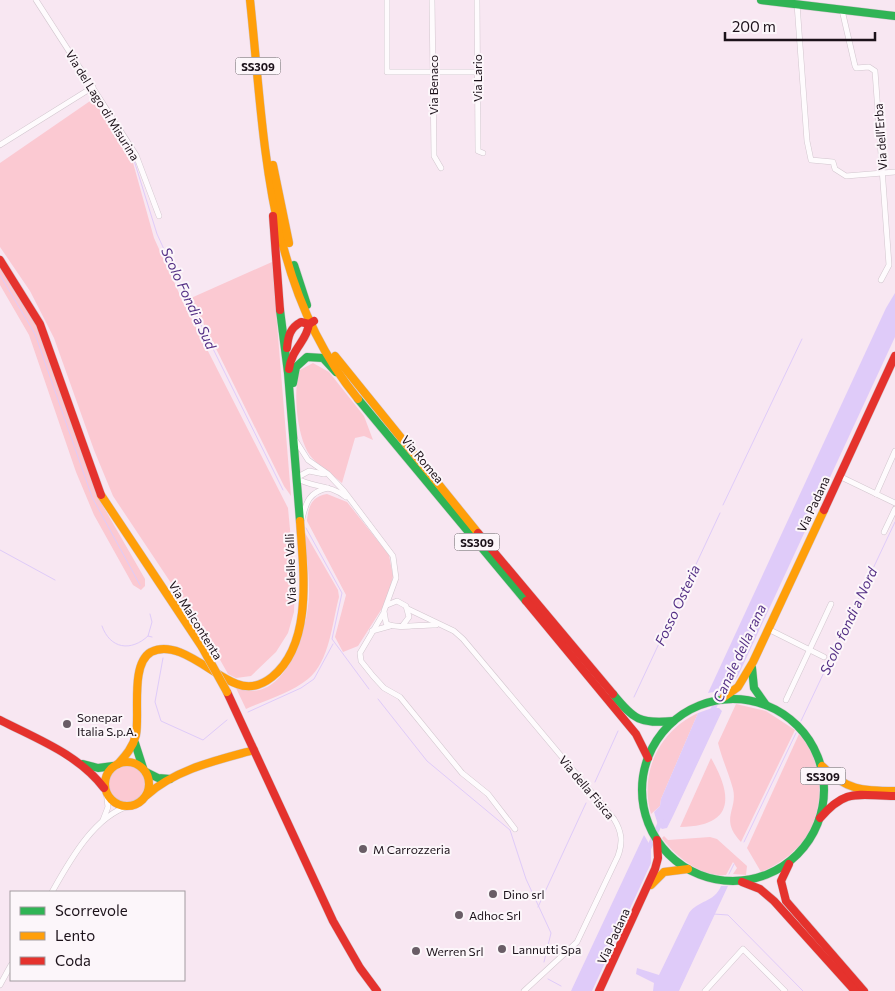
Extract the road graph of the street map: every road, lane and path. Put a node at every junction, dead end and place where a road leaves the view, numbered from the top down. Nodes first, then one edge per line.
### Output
1 (36, 0) edge
2 (250, 0) edge
3 (387, 0) edge
4 (432, 0) edge
5 (478, 0) edge
6 (761, 0) edge
7 (797, 4) junction
8 (842, 10) junction
9 (895, 16) edge
10 (433, 72) junction
11 (478, 72) junction
12 (93, 87) junction
13 (265, 132) junction
14 (0, 144) edge
15 (483, 153) dead end
16 (441, 168) dead end
17 (895, 172) edge
18 (883, 173) junction
19 (273, 204) junction
20 (159, 216) dead end
21 (0, 260) edge
22 (881, 280) dead end
23 (312, 323) junction
24 (285, 357) junction
25 (894, 361) edge
26 (288, 373) junction
27 (342, 379) junction
28 (291, 407) junction
29 (293, 436) junction
30 (895, 451) edge
31 (839, 476) junction
32 (296, 478) junction
33 (334, 480) junction
34 (330, 488) junction
35 (876, 494) junction
36 (350, 500) junction
37 (895, 503) edge
38 (895, 509) edge
39 (300, 524) junction
40 (884, 532) dead end
41 (394, 588) junction
42 (402, 602) junction
43 (831, 604) dead end
44 (387, 606) junction
45 (408, 610) junction
46 (383, 613) junction
47 (403, 625) junction
48 (441, 625) junction
49 (391, 626) junction
50 (768, 629) junction
51 (372, 632) junction
52 (810, 650) junction
53 (824, 657) dead end
54 (752, 662) junction
55 (722, 699) junction
56 (786, 700) dead end
57 (766, 705) junction
58 (0, 720) edge
59 (673, 721) junction
60 (135, 739) junction
61 (254, 750) junction
62 (648, 758) junction
63 (76, 762) junction
64 (117, 764) junction
65 (822, 766) junction
66 (144, 770) junction
67 (178, 778) junction
68 (106, 791) junction
69 (895, 791) edge
70 (895, 796) edge
71 (143, 799) junction
72 (129, 806) junction
73 (820, 818) junction
74 (102, 823) junction
75 (514, 829) dead end
76 (657, 840) junction
77 (791, 860) junction
78 (688, 869) junction
79 (737, 880) junction
80 (53, 891) edge
81 (647, 891) junction
82 (10, 967) edge
83 (0, 985) edge
84 (378, 991) edge
85 (524, 991) edge
86 (599, 991) edge
87 (704, 991) edge
88 (785, 991) edge
89 (855, 991) edge
90 (864, 991) edge

1 - 12 street, Via del Lago di Misurina
2 - 13 main road, Via Romea / SS309
3 - 10 street
4 - 10 street, Via Benaco
5 - 11 street, Via Lario
6 - 7 main road
7 - 8 main road
7 - 18 street
8 - 9 main road
8 - 18 street, Via dell'Erba
10 - 11 street
10 - 16 street, Via Benaco
11 - 15 street, Via Lario
12 - 14 street
12 - 20 street, Via del Lago di Misurina
13 - 19 main road, Via Romea / SS309
13 - 23 main road, Via Romea / SS309
17 - 18 street
18 - 22 street, Via dell'Erba
19 - 23 main road, Via Romea / SS309
19 - 24 main road, Via delle Valli
21 - 61 main road, Via Malcontenta, bridge
23 - 24 main road, Via delle Valli
23 - 26 main road, Via delle Valli
23 - 27 main road, Via Romea / SS309
23 - 59 main road, Via Romea / SS309
24 - 26 main road, Via delle Valli
25 - 31 main road, Via Padana
26 - 28 main road, Via delle Valli
27 - 28 main road, Via delle Valli
27 - 62 main road, Via Romea / SS309
28 - 29 main road, Via delle Valli
29 - 32 main road, Via delle Valli
29 - 33 street
30 - 35 street
31 - 35 street
31 - 50 main road, Via Padana
32 - 33 street
32 - 34 street
32 - 39 main road, Via delle Valli
33 - 36 street
34 - 36 street
34 - 39 street
35 - 37 street
36 - 41 street
38 - 40 street
39 - 60 main road, Via delle Valli
41 - 42 street, Via della Fisica
41 - 44 street
42 - 44 street
42 - 45 street, Via della Fisica
43 - 52 street
44 - 46 street
45 - 47 street
45 - 48 street, Via della Fisica
46 - 49 street
46 - 51 street
47 - 48 street
47 - 49 street
48 - 85 street, Via della Fisica
49 - 51 street
50 - 52 street
50 - 54 main road, Via Padana
51 - 75 street
52 - 53 street
52 - 56 street
54 - 55 main road, Via Padana
54 - 57 main road
55 - 57 main road, SS309
55 - 59 main road, SS309
57 - 65 main road, SS309
58 - 63 main road
59 - 62 main road, SS309
60 - 64 main road, Via delle Valli
60 - 66 main road, Via delle Valli
61 - 67 main road
61 - 84 main road, Via Malcontenta
62 - 76 main road, SS309
63 - 64 main road
63 - 68 main road
64 - 66 main road
64 - 68 main road
65 - 69 main road
65 - 73 main road, SS309
66 - 67 main road
66 - 71 main road
67 - 71 main road
68 - 72 main road
68 - 74 street
70 - 73 main road
71 - 72 main road
72 - 74 street
73 - 77 main road, SS309
74 - 80 street
76 - 78 main road, SS309
76 - 81 main road, Via Padana
77 - 79 main road, SS309
77 - 90 main road, SS309
78 - 79 main road, SS309
78 - 81 main road, Via Padana
79 - 89 main road, SS309
81 - 86 main road, Via Padana
82 - 83 street
87 - 88 street

